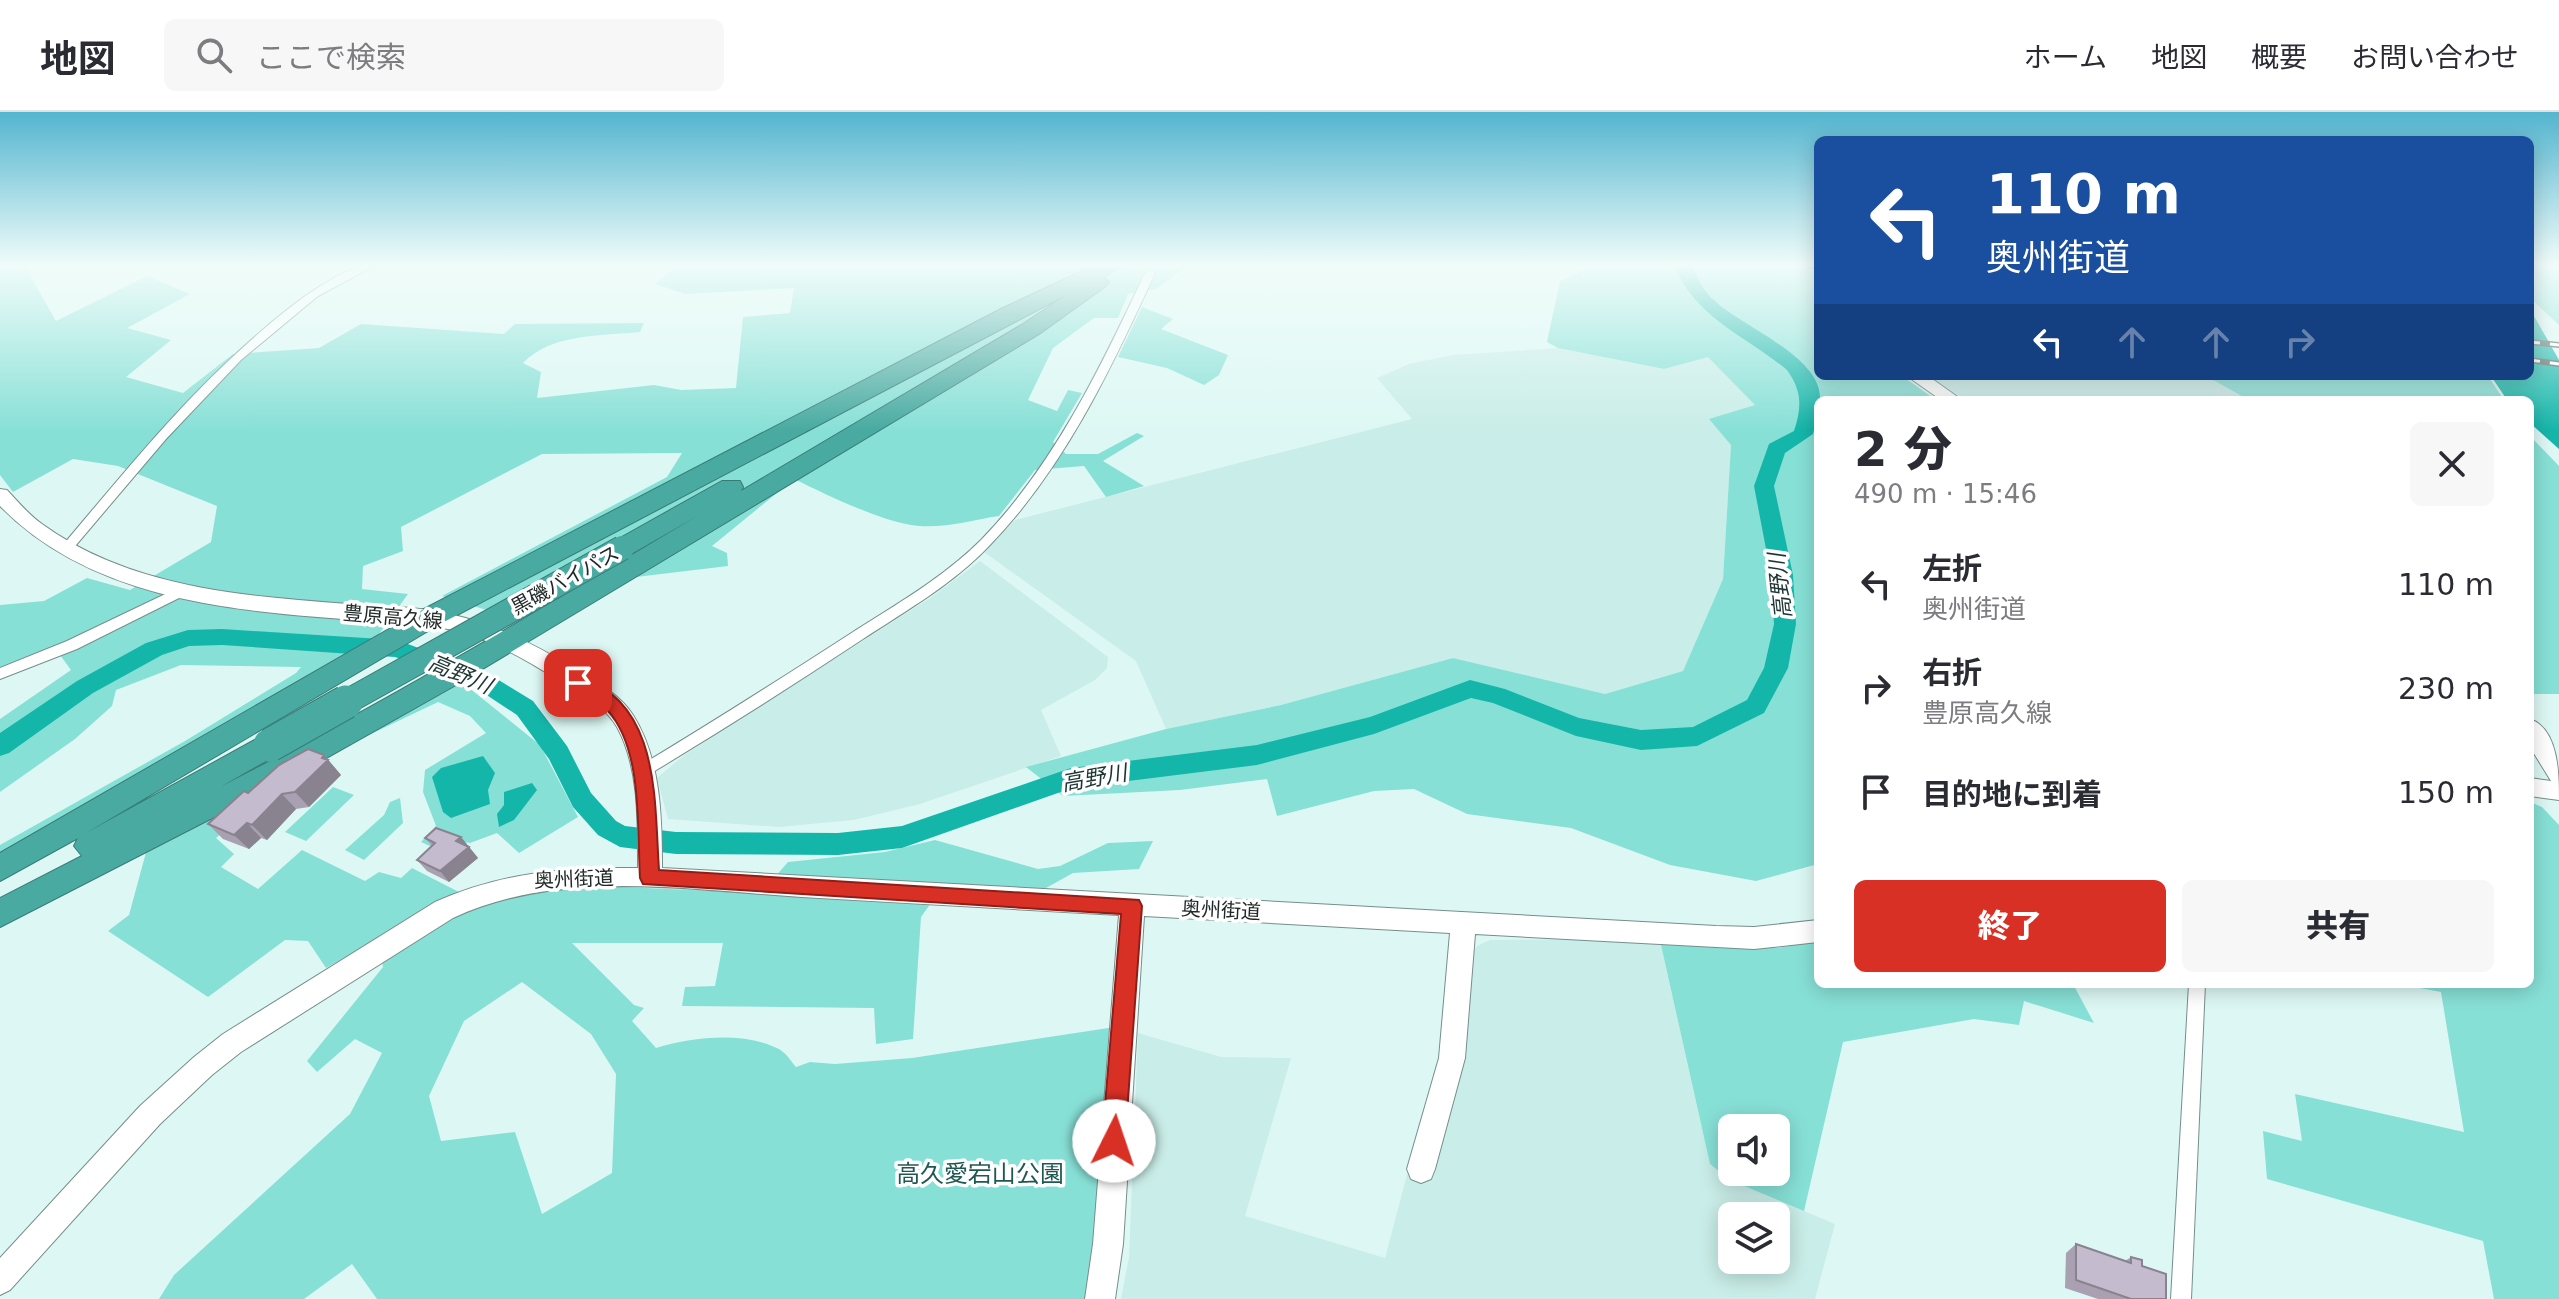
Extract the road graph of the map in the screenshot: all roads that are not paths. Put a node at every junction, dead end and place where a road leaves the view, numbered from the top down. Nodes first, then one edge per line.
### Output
1 (280, 320) edge
2 (996, 320) edge
3 (1024, 320) edge
4 (1043, 320) edge
5 (1118, 320) edge
6 (1922, 380) edge
7 (1947, 396) edge
8 (0, 495) edge
9 (67, 548) junction
10 (180, 592) junction
11 (431, 617) junction
12 (510, 640) junction
13 (0, 674) edge
14 (2534, 734) edge
15 (643, 771) junction
16 (2559, 774) edge
17 (2534, 788) edge
18 (2559, 791) edge
19 (0, 868) edge
20 (650, 868) junction
21 (0, 896) edge
22 (1132, 906) junction
23 (0, 913) edge
24 (1463, 922) junction
25 (1814, 931) edge
26 (2197, 988) edge
27 (1421, 1169) dead end
28 (0, 1280) edge
29 (1100, 1299) edge
30 (2181, 1299) edge

1 - 9 street
2 - 11 highway
3 - 21 highway, 黒磯バイパス, bridge
4 - 12 highway
5 - 15 street
6 - 7 main road
8 - 9 main road, 豊原高久線
9 - 10 main road, 豊原高久線
10 - 11 main road, 豊原高久線
10 - 13 street
11 - 12 main road, 豊原高久線
11 - 19 highway
12 - 15 main road, 豊原高久線
12 - 23 highway
14 - 16 main road
15 - 20 main road, 豊原高久線
17 - 18 main road
20 - 22 main road, 奥州街道
20 - 28 main road, 奥州街道
22 - 24 main road, 奥州街道
22 - 29 main road
24 - 25 main road, 奥州街道
24 - 27 main road
26 - 30 street

